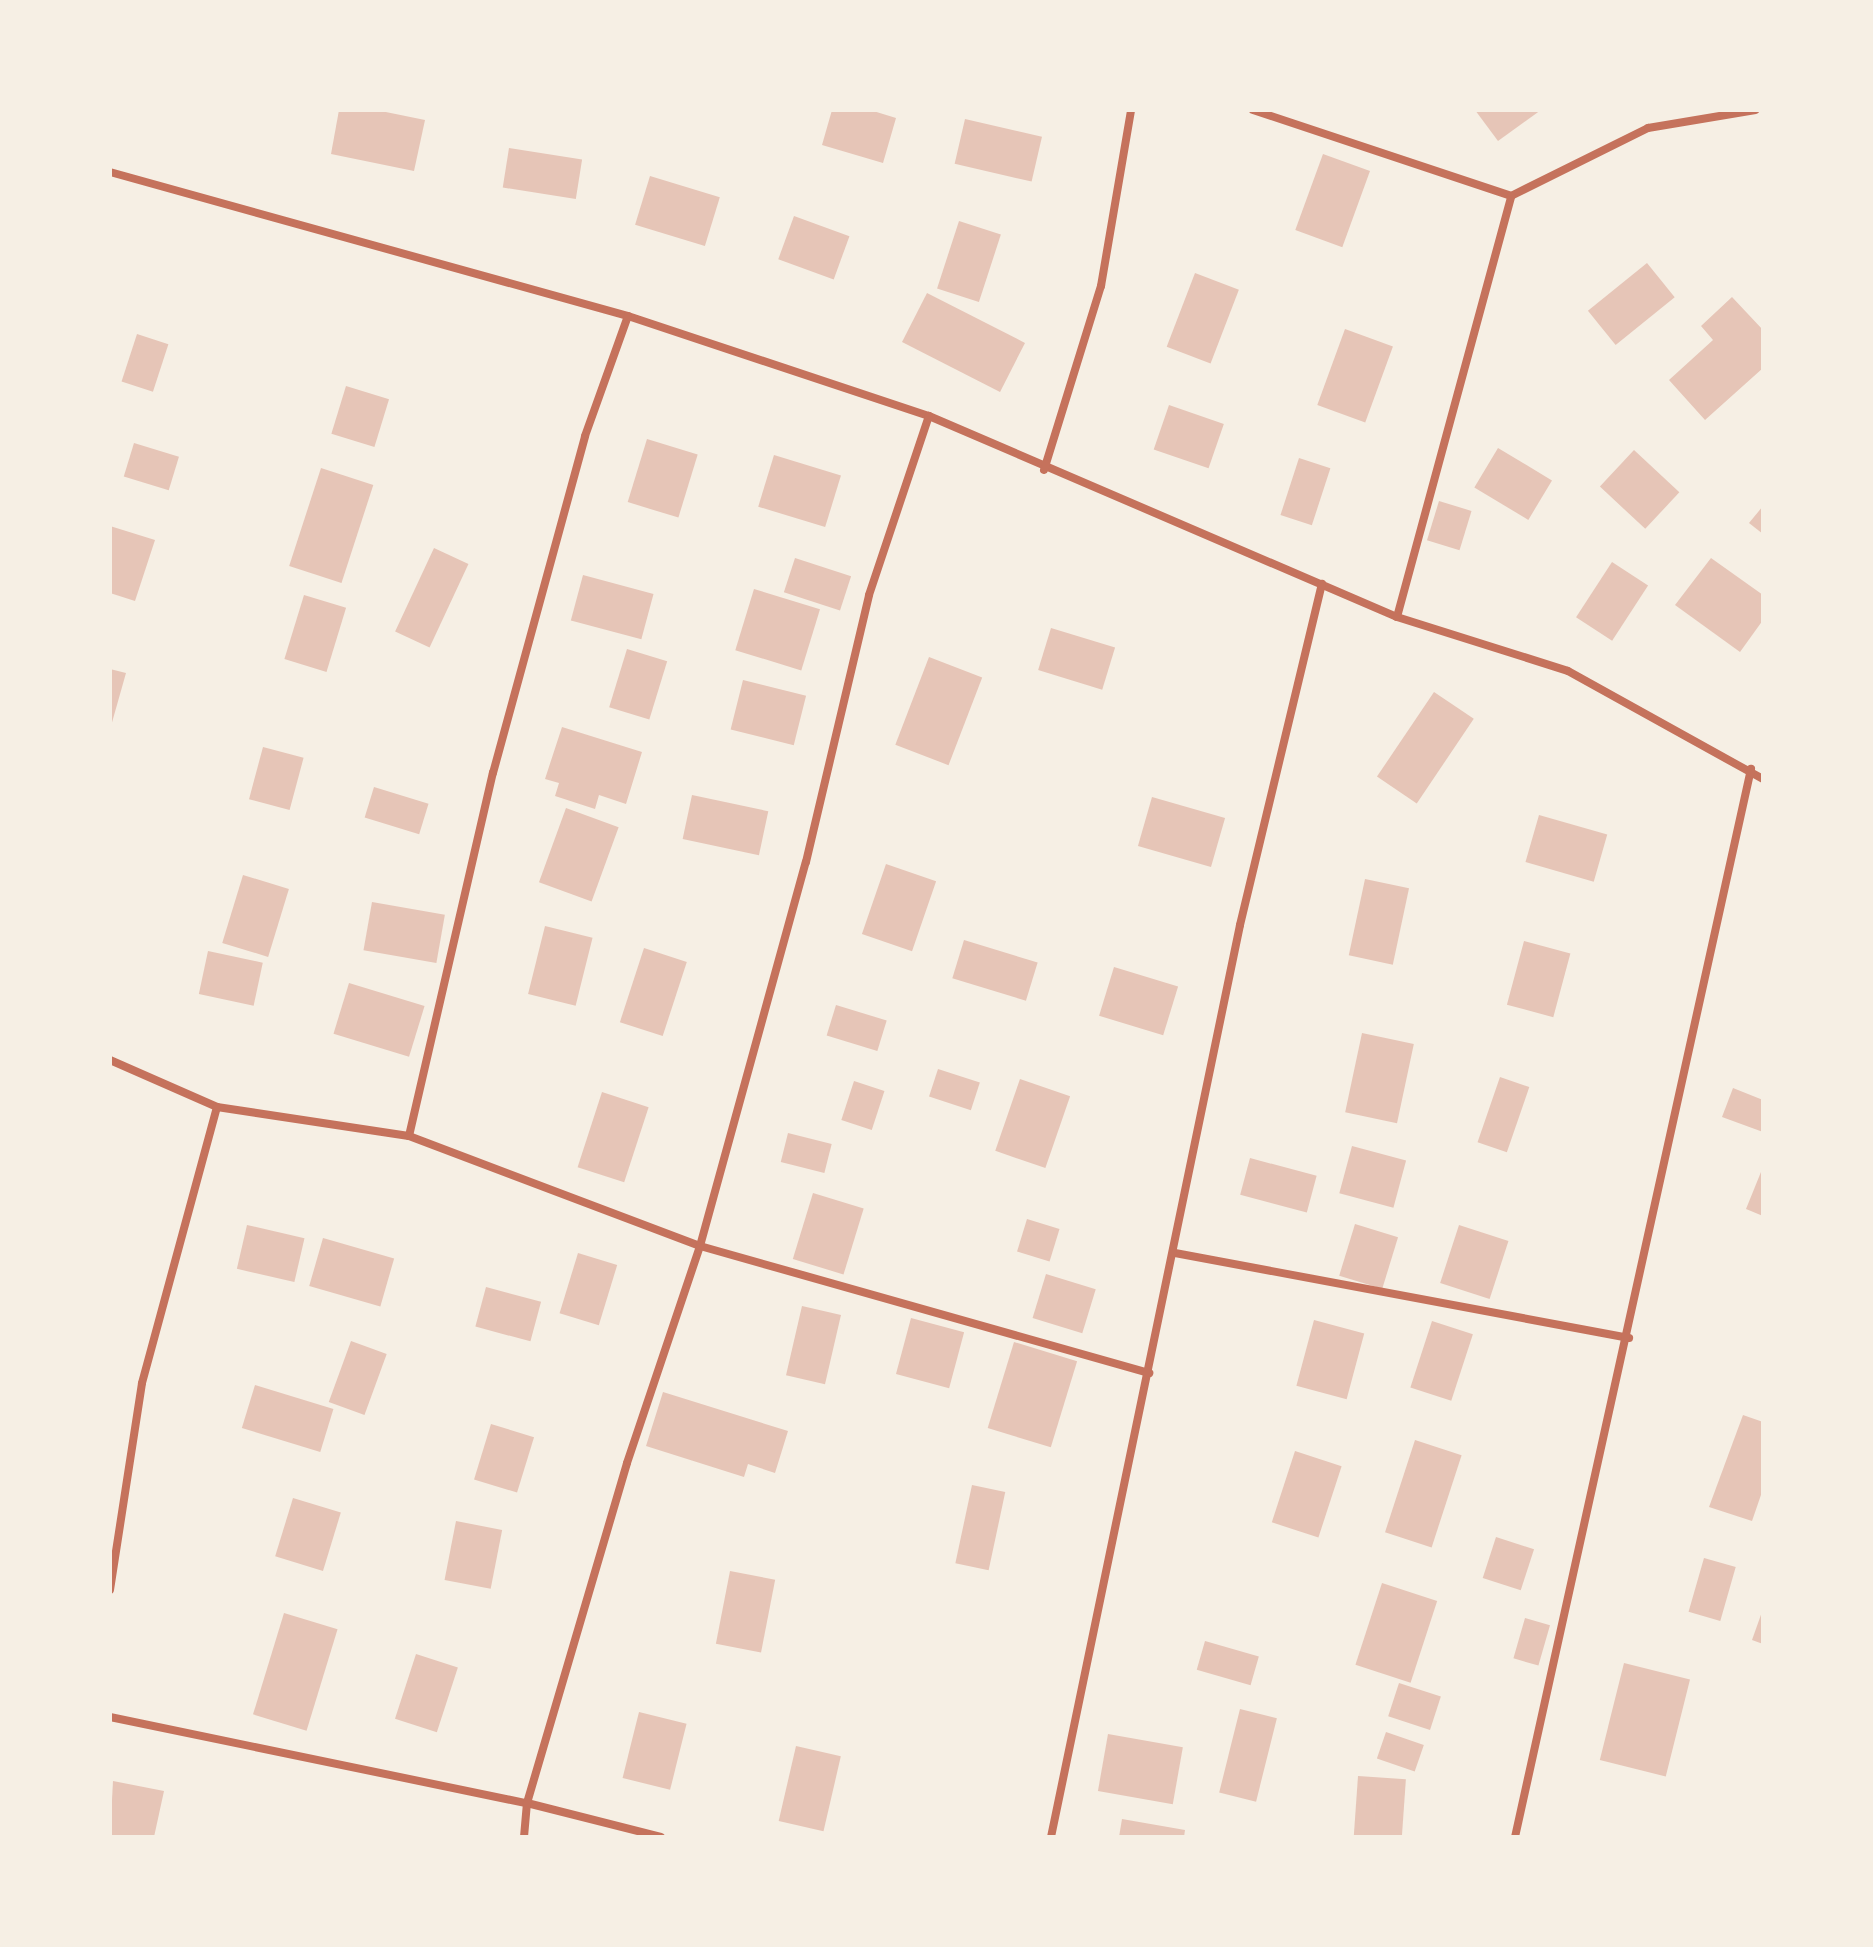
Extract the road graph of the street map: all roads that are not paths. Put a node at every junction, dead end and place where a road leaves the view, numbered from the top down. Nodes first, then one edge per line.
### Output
1 (1131, 110) edge
2 (1253, 110) edge
3 (1756, 110) edge
4 (110, 172) edge
5 (1511, 196) junction
6 (628, 316) junction
7 (929, 416) junction
8 (1044, 470) junction
9 (1322, 584) junction
10 (1397, 617) junction
11 (1751, 769) junction
12 (1763, 779) edge
13 (110, 1060) edge
14 (217, 1107) junction
15 (409, 1136) junction
16 (700, 1246) junction
17 (1175, 1253) junction
18 (1629, 1338) junction
19 (1149, 1373) junction
20 (110, 1585) edge
21 (110, 1717) edge
22 (527, 1803) junction
23 (524, 1837) edge
24 (661, 1837) edge
25 (1051, 1837) edge
26 (1515, 1837) edge

1 - 8 street
2 - 5 street
3 - 5 street
4 - 6 street
5 - 10 street
6 - 7 street
6 - 15 street
7 - 8 street
7 - 16 street
8 - 9 street
9 - 10 street
9 - 17 street
10 - 11 street
11 - 12 street
11 - 18 street
13 - 14 street
14 - 15 street
14 - 20 street
15 - 16 street
16 - 19 street
16 - 22 street
17 - 18 street
17 - 19 street
18 - 26 street
19 - 25 street
21 - 22 street
22 - 23 street
22 - 24 street

